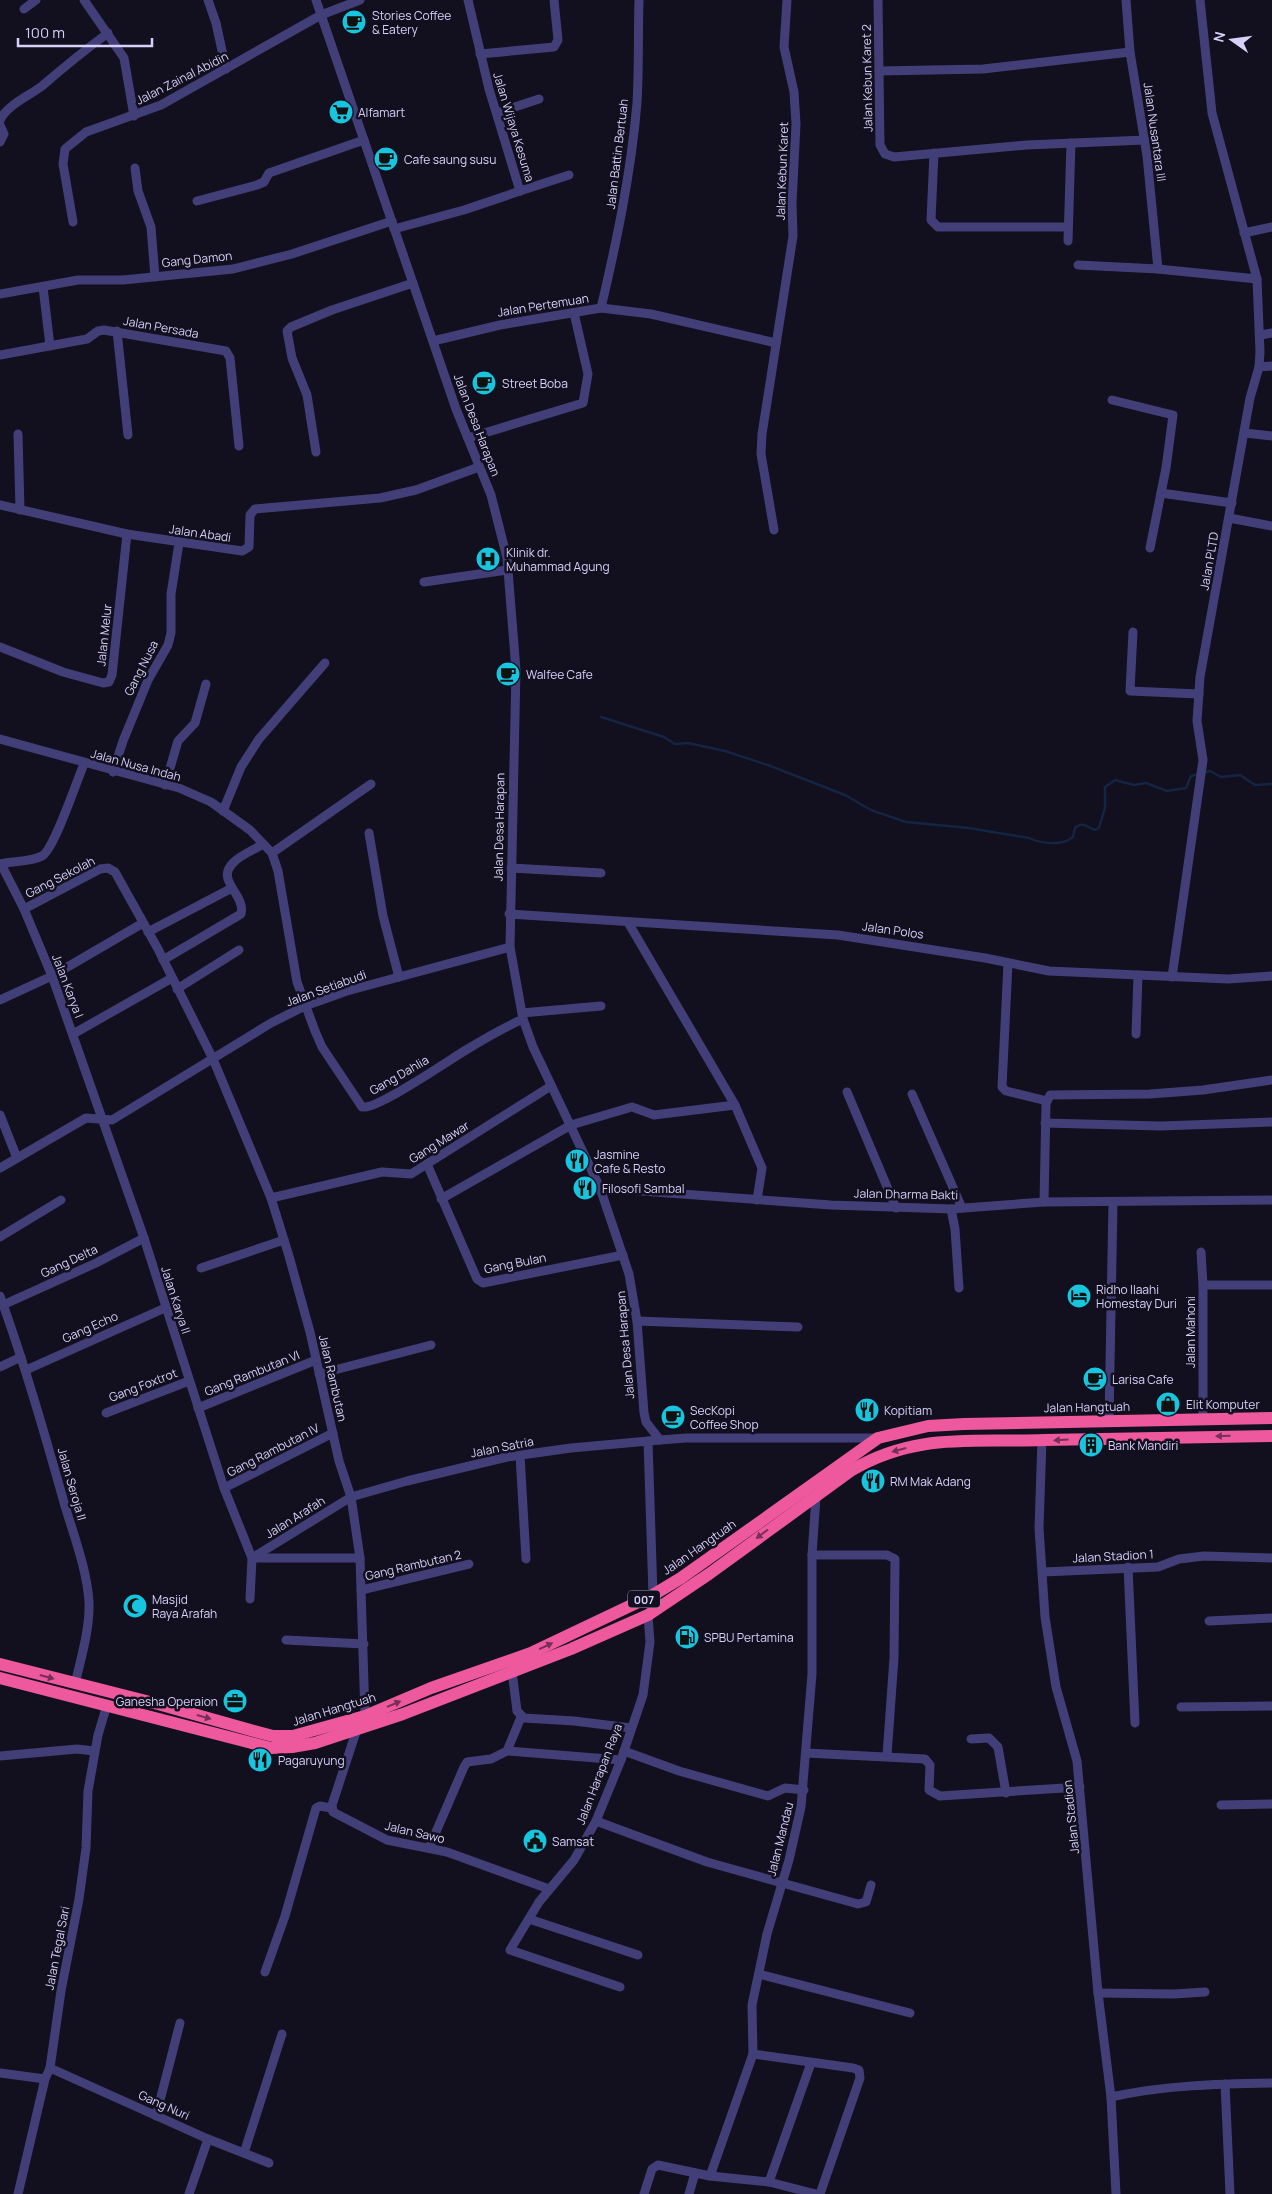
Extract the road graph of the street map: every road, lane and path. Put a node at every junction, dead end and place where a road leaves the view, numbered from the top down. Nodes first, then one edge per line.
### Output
1 (36, 0) edge
2 (84, 0) edge
3 (208, 0) edge
4 (316, 0) edge
5 (360, 0) edge
6 (468, 0) edge
7 (554, 0) edge
8 (639, 0) edge
9 (787, 0) edge
10 (878, 0) edge
11 (1126, 0) edge
12 (1200, 0) edge
13 (24, 9) dead end
14 (321, 15) junction
15 (108, 33) junction
16 (1130, 52) junction
17 (480, 54) junction
18 (226, 69) junction
19 (879, 71) junction
20 (539, 99) dead end
21 (497, 114) junction
22 (134, 116) junction
23 (0, 120) edge
24 (0, 125) edge
25 (364, 140) junction
26 (1145, 140) junction
27 (0, 142) edge
28 (1071, 143) junction
29 (934, 153) junction
30 (135, 168) dead end
31 (568, 174) dead end
32 (520, 191) junction
33 (197, 201) dead end
34 (73, 222) dead end
35 (393, 225) junction
36 (1067, 227) junction
37 (1272, 227) edge
38 (1244, 233) junction
39 (1068, 240) dead end
40 (1078, 265) dead end
41 (1158, 269) junction
42 (155, 277) junction
43 (1257, 280) junction
44 (413, 283) junction
45 (43, 287) junction
46 (0, 294) edge
47 (601, 308) junction
48 (574, 313) junction
49 (117, 331) junction
50 (1272, 333) edge
51 (1261, 335) junction
52 (433, 341) junction
53 (776, 343) junction
54 (50, 346) junction
55 (0, 355) edge
56 (1272, 366) edge
57 (1259, 367) junction
58 (1112, 400) dead end
59 (1245, 433) junction
60 (18, 434) dead end
61 (128, 436) dead end
62 (1272, 436) edge
63 (468, 438) junction
64 (239, 446) dead end
65 (316, 452) dead end
66 (479, 467) junction
67 (1161, 493) junction
68 (1232, 503) junction
69 (0, 505) edge
70 (20, 510) junction
71 (1229, 518) junction
72 (1272, 526) edge
73 (774, 530) dead end
74 (127, 534) junction
75 (179, 543) junction
76 (1150, 548) dead end
77 (507, 570) junction
78 (424, 582) dead end
79 (1133, 632) dead end
80 (0, 646) edge
81 (326, 663) dead end
82 (206, 684) dead end
83 (1199, 694) junction
84 (1, 742) edge
85 (84, 764) junction
86 (113, 772) junction
87 (371, 784) dead end
88 (165, 785) junction
89 (223, 811) junction
90 (369, 833) dead end
91 (263, 844) junction
92 (272, 853) junction
93 (0, 864) edge
94 (108, 868) joint
95 (511, 868) junction
96 (601, 872) dead end
97 (232, 888) junction
98 (24, 909) junction
99 (509, 914) junction
100 (143, 923) junction
101 (629, 924) junction
102 (148, 932) junction
103 (510, 948) junction
104 (239, 950) dead end
105 (164, 960) junction
106 (1008, 963) junction
107 (52, 976) junction
108 (1138, 976) junction
109 (1272, 976) edge
110 (399, 977) junction
111 (1172, 977) junction
112 (172, 978) junction
113 (177, 989) junction
114 (0, 1000) edge
115 (305, 1006) junction
116 (601, 1006) dead end
117 (522, 1016) junction
118 (73, 1034) junction
119 (1136, 1034) dead end
120 (213, 1059) junction
121 (1272, 1080) edge
122 (551, 1086) junction
123 (847, 1092) dead end
124 (912, 1094) dead end
125 (1047, 1101) junction
126 (735, 1105) junction
127 (0, 1115) edge
128 (103, 1121) junction
129 (1272, 1122) edge
130 (1045, 1123) junction
131 (571, 1125) junction
132 (17, 1158) junction
133 (427, 1164) junction
134 (0, 1168) edge
135 (600, 1188) junction
136 (271, 1198) junction
137 (441, 1199) junction
138 (61, 1200) dead end
139 (757, 1200) junction
140 (1272, 1200) edge
141 (1044, 1202) junction
142 (1113, 1202) junction
143 (896, 1208) junction
144 (962, 1208) junction
145 (951, 1209) junction
146 (0, 1237) edge
147 (144, 1238) junction
148 (284, 1240) junction
149 (1201, 1252) dead end
150 (623, 1255) junction
151 (201, 1268) dead end
152 (1203, 1285) junction
153 (1272, 1285) edge
154 (959, 1288) dead end
155 (2, 1300) edge
156 (165, 1308) junction
157 (637, 1321) junction
158 (798, 1327) dead end
159 (431, 1345) dead end
160 (21, 1357) junction
161 (316, 1360) junction
162 (0, 1367) edge
163 (26, 1370) junction
164 (319, 1374) junction
165 (190, 1381) junction
166 (198, 1408) junction
167 (106, 1412) dead end
168 (1272, 1418) edge
169 (1203, 1419) junction
170 (1109, 1420) junction
171 (333, 1433) junction
172 (1272, 1436) edge
173 (878, 1438) junction
174 (660, 1440) junction
175 (1042, 1440) junction
176 (648, 1441) junction
177 (520, 1455) junction
178 (224, 1488) junction
179 (351, 1497) junction
180 (816, 1497) junction
181 (812, 1555) junction
182 (252, 1558) junction
183 (360, 1558) junction
184 (1272, 1558) edge
185 (526, 1559) dead end
186 (469, 1564) dead end
187 (1128, 1568) junction
188 (1043, 1572) junction
189 (362, 1590) junction
190 (653, 1595) junction
191 (250, 1599) dead end
192 (648, 1615) junction
193 (1272, 1618) edge
194 (1209, 1621) dead end
195 (286, 1640) dead end
196 (364, 1644) junction
197 (4, 1665) edge
198 (512, 1671) junction
199 (2, 1678) edge
200 (75, 1684) junction
201 (432, 1695) junction
202 (107, 1705) junction
203 (1272, 1706) edge
204 (1181, 1707) dead end
205 (365, 1716) junction
206 (521, 1717) junction
207 (1136, 1723) dead end
208 (631, 1728) junction
209 (357, 1729) junction
210 (971, 1740) dead end
211 (94, 1751) junction
212 (507, 1751) junction
213 (806, 1753) junction
214 (622, 1755) junction
215 (887, 1755) junction
216 (0, 1756) edge
217 (1080, 1787) junction
218 (804, 1790) junction
219 (1006, 1793) junction
220 (1272, 1804) edge
221 (1221, 1805) dead end
222 (332, 1808) junction
223 (596, 1821) junction
224 (429, 1848) junction
225 (781, 1885) junction
226 (872, 1885) dead end
227 (549, 1889) junction
228 (529, 1920) junction
229 (638, 1954) dead end
230 (266, 1972) dead end
231 (758, 1974) junction
232 (620, 1987) dead end
233 (1205, 1992) dead end
234 (1098, 1993) junction
235 (910, 2013) dead end
236 (180, 2023) dead end
237 (282, 2034) dead end
238 (753, 2054) junction
239 (811, 2063) junction
240 (50, 2068) junction
241 (0, 2073) edge
242 (45, 2079) junction
243 (1272, 2083) edge
244 (1225, 2084) junction
245 (1111, 2097) junction
246 (156, 2116) junction
247 (208, 2139) junction
248 (244, 2153) junction
249 (269, 2163) dead end
250 (694, 2173) junction
251 (710, 2176) junction
252 (770, 2182) junction
253 (18, 2194) edge
254 (189, 2194) edge
255 (644, 2194) edge
256 (689, 2194) edge
257 (816, 2194) edge
258 (820, 2194) edge
259 (1116, 2194) edge
260 (1230, 2194) edge

1 - 13 street
2 - 15 street
3 - 18 street
4 - 14 street, Jalan Desa Harapan
5 - 14 street, Jalan Zainal Abidin
6 - 17 street, Jalan Wijaya Kesuma
7 - 17 street
8 - 47 street, Jalan Battin Bertuah
9 - 53 street, Jalan Kebun Karet
10 - 19 street, Jalan Kebun Karet 2
11 - 16 street, Jalan Nusantara III
12 - 38 street, Jalan PLTD
14 - 18 street, Jalan Zainal Abidin
14 - 25 street, Jalan Desa Harapan
15 - 22 street
15 - 23 street
16 - 19 street
16 - 26 street, Jalan Nusantara III
17 - 21 street, Jalan Wijaya Kesuma
18 - 22 street, Jalan Zainal Abidin
19 - 29 street, Jalan Kebun Karet 2
20 - 21 street
21 - 32 street, Jalan Wijaya Kesuma
22 - 34 street, Jalan Zainal Abidin
24 - 27 street
25 - 33 street
25 - 35 street, Jalan Desa Harapan
26 - 28 street
26 - 41 street, Jalan Nusantara III
28 - 29 street
28 - 36 street
29 - 36 street
30 - 42 street
31 - 32 street
32 - 35 street, Jalan Wijaya Kesuma
35 - 42 street, Gang Damon
35 - 44 street, Jalan Desa Harapan
36 - 39 street
37 - 38 street
38 - 43 street, Jalan PLTD
40 - 41 street
41 - 43 street
42 - 45 street, Gang Damon
43 - 51 street, Jalan PLTD
44 - 52 street, Jalan Desa Harapan
44 - 65 street
45 - 46 street, Gang Damon
45 - 54 street
47 - 48 street, Jalan Pertemuan
47 - 53 street, Jalan Pertemuan
48 - 52 street, Jalan Pertemuan
48 - 63 street
49 - 54 street, Jalan Persada
49 - 61 street
49 - 64 street, Jalan Persada
50 - 51 street
51 - 57 street, Jalan PLTD
52 - 63 street, Jalan Desa Harapan
53 - 73 street, Jalan Kebun Karet
54 - 55 street, Jalan Persada
56 - 57 street
57 - 59 street, Jalan PLTD
58 - 67 street
59 - 62 street
59 - 68 street, Jalan PLTD
60 - 70 street
63 - 66 street, Jalan Desa Harapan
66 - 75 street, Jalan Abadi
66 - 77 street, Jalan Desa Harapan
67 - 68 street
67 - 76 street
68 - 71 street, Jalan PLTD
69 - 70 street, Jalan Abadi
70 - 74 street, Jalan Abadi
71 - 72 street
71 - 83 street, Jalan PLTD
74 - 75 street, Jalan Abadi
74 - 80 street, Jalan Melur
75 - 86 street, Gang Nusa
77 - 78 street
77 - 95 street, Jalan Desa Harapan
79 - 83 street
81 - 89 street
82 - 88 street
83 - 111 street, Jalan PLTD
84 - 85 street, Jalan Nusa Indah
85 - 86 street, Jalan Nusa Indah
85 - 93 street
86 - 88 street, Jalan Nusa Indah
87 - 92 street
88 - 89 street, Jalan Nusa Indah
89 - 91 street, Jalan Nusa Indah
90 - 110 street
91 - 92 street, Jalan Nusa Indah
91 - 97 street
92 - 115 street
93 - 98 street, Jalan Karya I
94 - 98 street, Gang Sekolah
94 - 100 street, Jalan Rambutan
95 - 96 street
95 - 99 street, Jalan Desa Harapan
97 - 102 street
97 - 105 street
98 - 107 street, Jalan Karya I
99 - 101 street, Jalan Polos
99 - 103 street, Jalan Desa Harapan
100 - 102 street, Jalan Rambutan
100 - 107 street
101 - 106 street, Jalan Polos
101 - 126 street
102 - 105 street, Jalan Rambutan
103 - 110 street, Jalan Setiabudi
103 - 117 street, Jalan Desa Harapan
104 - 113 street
105 - 112 street, Jalan Rambutan
106 - 108 street, Jalan Polos
106 - 125 street
107 - 114 street
107 - 118 street, Jalan Karya I
108 - 111 street, Jalan Polos
108 - 119 street
109 - 111 street, Jalan Polos
110 - 115 street, Jalan Setiabudi
112 - 113 street, Jalan Rambutan
112 - 118 street
113 - 120 street, Jalan Rambutan
115 - 117 street, Gang Dahlia
115 - 120 street, Jalan Setiabudi
116 - 117 street
117 - 122 street, Jalan Desa Harapan
118 - 128 street, Jalan Karya I
120 - 128 street, Jalan Setiabudi
120 - 136 street, Jalan Rambutan
121 - 125 street
122 - 131 street, Jalan Desa Harapan
122 - 133 street, Gang Mawar
123 - 143 street
124 - 144 street
125 - 130 street
126 - 131 street
126 - 139 street
127 - 132 street
128 - 132 street, Jalan Setiabudi
128 - 147 street, Jalan Karya II
129 - 130 street
130 - 141 street
131 - 135 street, Jalan Desa Harapan
131 - 137 street
132 - 134 street, Jalan Setiabudi
133 - 136 street, Gang Mawar
133 - 137 street, Gang Bulan
135 - 139 street, Jalan Dharma Bakti
135 - 150 street, Jalan Desa Harapan
136 - 148 street, Jalan Rambutan
137 - 150 street, Gang Bulan
138 - 146 street
139 - 143 street, Jalan Dharma Bakti
140 - 142 street, Jalan Dharma Bakti
141 - 142 street, Jalan Dharma Bakti
141 - 144 street, Jalan Dharma Bakti
142 - 170 street
143 - 145 street, Jalan Dharma Bakti
144 - 145 street, Jalan Dharma Bakti
145 - 154 street
147 - 155 street, Gang Delta
147 - 156 street, Jalan Karya II
148 - 151 street
148 - 161 street, Jalan Rambutan
149 - 152 street
150 - 157 street, Jalan Desa Harapan
152 - 153 street, Jalan Mahoni
152 - 169 street, Jalan Mahoni
155 - 160 street, Jalan Seroja II
156 - 163 street, Gang Echo
156 - 165 street, Jalan Karya II
157 - 158 street
157 - 174 street, Jalan Desa Harapan
159 - 164 street
160 - 162 street
160 - 163 street, Jalan Seroja II
161 - 164 street, Jalan Rambutan
161 - 166 street, Gang Rambutan VI
163 - 200 street, Jalan Seroja II
164 - 171 street, Jalan Rambutan
165 - 166 street, Jalan Karya II
165 - 167 street, Gang Foxtrot
166 - 178 street, Jalan Karya II
168 - 169 highway, Jalan Hangtuah / 007
169 - 170 highway, Jalan Hangtuah / 007
170 - 173 highway, Jalan Hangtuah / 007
171 - 178 street, Gang Rambutan IV
171 - 179 street, Jalan Rambutan
172 -> 175 highway, Jalan Hangtuah / 007
173 - 174 street
173 - 190 highway, Jalan Hangtuah / 007
174 - 176 street, Jalan Satria
175 -> 180 highway, Jalan Hangtuah / 007
175 - 188 street, Jalan Stadion
176 - 177 street, Jalan Satria
176 - 190 street
177 - 179 street, Jalan Satria
177 - 185 street
178 - 182 street, Jalan Karya II
179 - 182 street, Jalan Arafah
179 - 183 street, Jalan Rambutan
180 - 181 street, Jalan Mandau
180 -> 192 highway, Jalan Hangtuah / 007
181 - 213 street, Jalan Mandau
181 - 215 street
182 - 183 street
182 - 191 street
183 - 189 street, Jalan Rambutan
184 - 187 street, Jalan Stadion 1
186 - 189 street, Gang Rambutan 2
187 - 188 street, Jalan Stadion 1
187 - 207 street
188 - 217 street, Jalan Stadion
189 - 196 street, Jalan Rambutan
201 -> 190 highway, Jalan Hangtuah / 007
192 - 198 highway, Jalan Hangtuah / 007
192 - 208 street, Jalan Harapan Raya
193 - 194 street
195 - 196 street
196 - 205 street, Jalan Rambutan
197 - 199 highway
197 -> 200 highway, Jalan Hangtuah / 007
198 - 201 highway, Jalan Hangtuah / 007
198 - 206 street
199 - 202 highway, Jalan Hangtuah / 007
200 -> 205 highway, Jalan Hangtuah / 007
205 -> 201 highway, Jalan Hangtuah / 007
201 - 209 highway, Jalan Hangtuah / 007
202 - 209 highway, Jalan Hangtuah / 007
202 - 211 street, Jalan Tegal Sari
203 - 204 street
206 - 208 street
206 - 212 street
208 - 214 street, Jalan Harapan Raya
209 - 222 street
210 - 219 street
211 - 216 street
211 - 240 street, Jalan Tegal Sari
212 - 214 street
212 - 224 street
213 - 215 street
213 - 218 street, Jalan Mandau
214 - 218 street
214 - 223 street, Jalan Harapan Raya
215 - 219 street
217 - 219 street
217 - 234 street, Jalan Stadion
218 - 225 street, Jalan Mandau
220 - 221 street
222 - 224 street, Jalan Sawo
222 - 230 street
223 - 225 street
223 - 227 street, Jalan Harapan Raya
224 - 227 street, Jalan Sawo
225 - 226 street
225 - 231 street, Jalan Mandau
227 - 228 street, Jalan Harapan Raya
228 - 229 street
228 - 232 street, Jalan Harapan Raya
231 - 235 street
231 - 238 street, Jalan Mandau
233 - 234 street
234 - 245 street, Jalan Stadion
236 - 246 street
237 - 248 street
238 - 239 street
238 - 251 street, Jalan Mandau
239 - 252 street
239 - 258 street
240 - 242 street, Jalan Tegal Sari
240 - 246 street, Gang Nuri
241 - 242 street
242 - 253 street, Jalan Tegal Sari
243 - 244 street
244 - 245 street
244 - 260 street
245 - 259 street, Jalan Stadion
246 - 247 street, Gang Nuri
247 - 248 street, Gang Nuri
247 - 254 street
248 - 249 street, Gang Nuri
250 - 251 street
250 - 255 street
250 - 256 street
251 - 252 street
252 - 257 street

